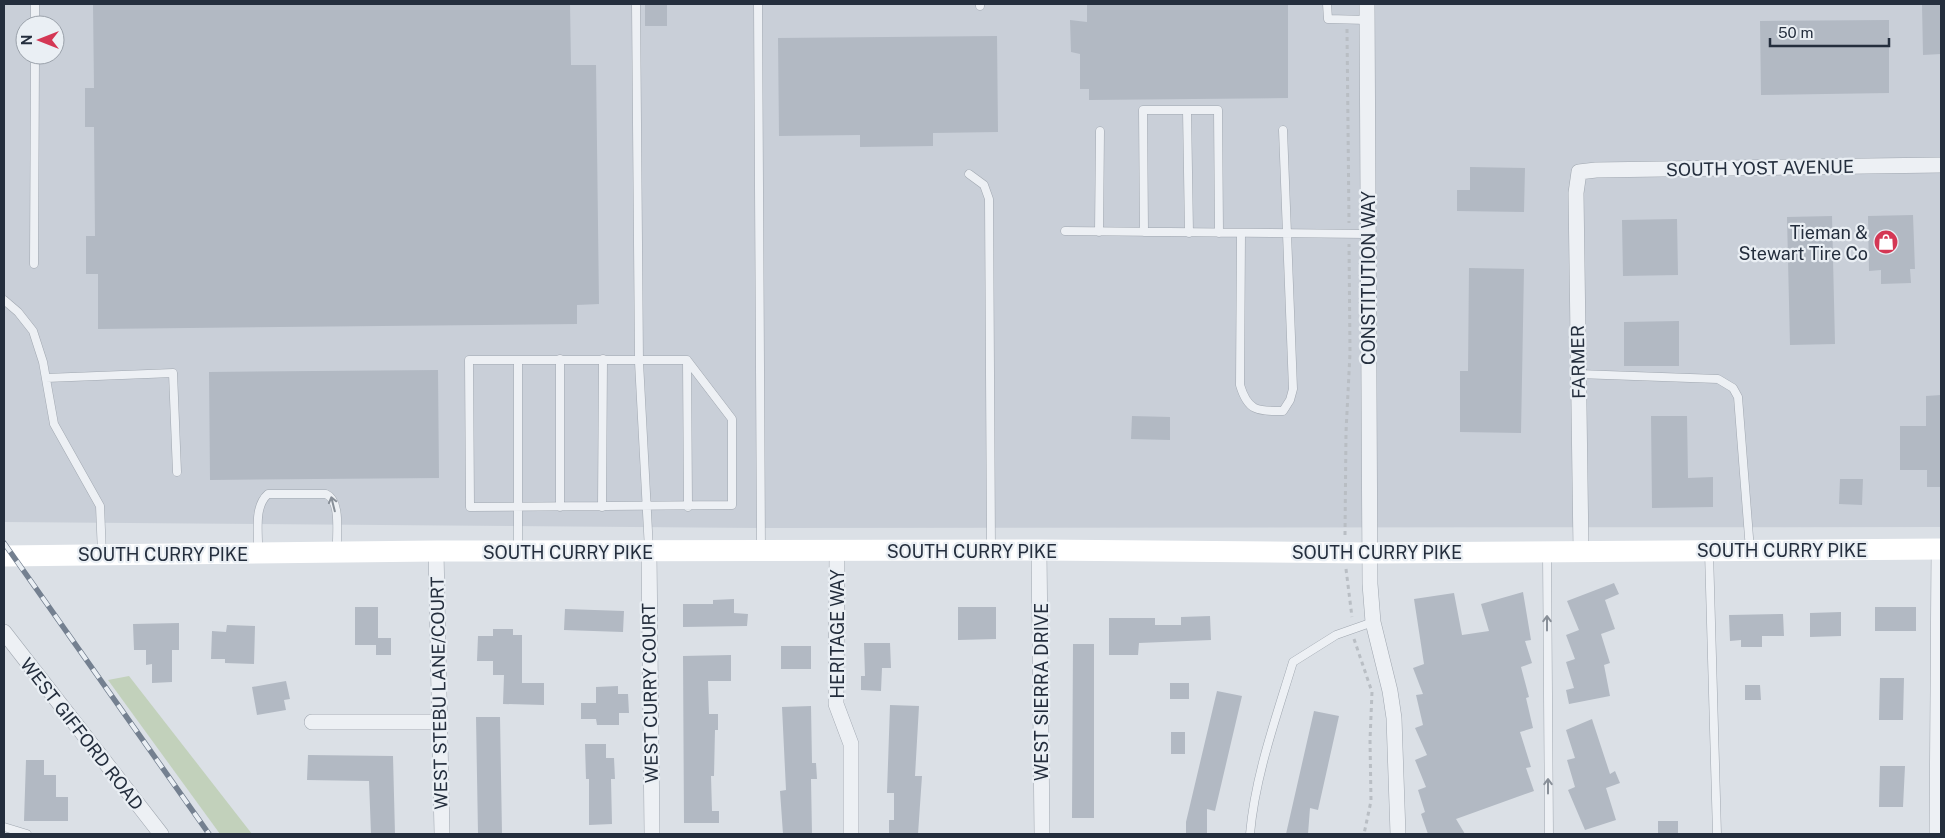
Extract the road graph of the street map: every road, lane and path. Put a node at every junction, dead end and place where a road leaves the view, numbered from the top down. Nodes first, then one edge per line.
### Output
1 (636, 4) edge
2 (758, 4) edge
3 (1327, 4) edge
4 (1367, 4) edge
5 (1347, 19) junction
6 (1367, 20) junction
7 (35, 65) edge
8 (1187, 110) junction
9 (1283, 130) dead end
10 (1100, 131) dead end
11 (1941, 166) edge
12 (1579, 172) joint
13 (968, 174) dead end
14 (1064, 231) dead end
15 (1099, 232) junction
16 (1144, 232) junction
17 (1189, 232) junction
18 (1219, 233) junction
19 (1241, 233) junction
20 (1288, 234) junction
21 (1350, 234) junction
22 (1368, 234) junction
23 (34, 264) dead end
24 (4, 300) edge
25 (639, 359) junction
26 (518, 360) junction
27 (560, 360) junction
28 (603, 360) junction
29 (687, 360) junction
30 (1578, 374) junction
31 (46, 378) junction
32 (177, 472) dead end
33 (688, 506) junction
34 (518, 507) junction
35 (560, 507) junction
36 (602, 507) junction
37 (647, 507) junction
38 (1346, 522) dead end
39 (992, 550) junction
40 (1040, 550) junction
41 (1709, 550) junction
42 (1750, 550) junction
43 (1940, 550) edge
44 (436, 551) junction
45 (1546, 551) junction
46 (1580, 551) junction
47 (337, 552) junction
48 (518, 552) junction
49 (649, 552) junction
50 (761, 552) junction
51 (837, 552) junction
52 (1369, 553) junction
53 (102, 554) junction
54 (258, 554) junction
55 (4, 556) edge
56 (1347, 578) dead end
57 (1352, 618) dead end
58 (1373, 622) junction
59 (4, 632) edge
60 (1354, 638) dead end
61 (312, 722) dead end
62 (439, 722) junction
63 (4, 827) edge
64 (27, 834) edge
65 (161, 834) edge
66 (442, 834) edge
67 (652, 834) edge
68 (851, 834) edge
69 (1042, 834) edge
70 (1250, 834) edge
71 (1364, 834) edge
72 (1398, 834) edge
73 (1549, 834) edge
74 (1717, 834) edge
75 (1937, 834) edge

1 - 25 lane
2 - 50 lane
3 - 5 lane
4 - 6 street, CONSTITUTION WAY
5 - 6 lane
5 - 21 path
6 - 22 street, CONSTITUTION WAY
7 - 23 lane
8 - 16 lane
8 - 17 lane
8 - 18 lane
9 - 20 lane
10 - 15 lane
11 - 12 street, SOUTH YOST AVENUE
12 - 30 street, FARMER
13 - 39 lane
14 - 15 lane
15 - 16 lane
16 - 17 lane
17 - 18 lane
18 - 19 lane
19 - 20 lane
19 - 20 lane
20 - 21 lane
21 - 22 lane
21 - 38 path
22 - 52 street, CONSTITUTION WAY
24 - 31 lane
25 - 28 lane
25 - 29 lane
25 - 37 lane
26 - 27 lane
26 - 34 lane
26 - 34 lane
27 - 28 lane
27 - 35 lane
28 - 36 lane
29 - 33 lane
29 - 33 lane
30 - 42 lane
30 - 46 street, FARMER
31 - 32 lane
31 - 53 lane
33 - 37 lane
34 - 35 lane
34 - 48 lane
35 - 36 lane
36 - 37 lane
37 - 49 lane
39 - 40 main road, SOUTH CURRY PIKE
39 - 51 main road, SOUTH CURRY PIKE
40 - 52 main road, SOUTH CURRY PIKE
40 - 69 street, WEST SIERRA DRIVE
41 - 42 main road, SOUTH CURRY PIKE
41 - 46 main road, SOUTH CURRY PIKE
41 - 74 lane
42 - 43 main road, SOUTH CURRY PIKE
43 - 75 street
44 - 47 main road, SOUTH CURRY PIKE
44 - 48 main road, SOUTH CURRY PIKE
44 - 62 street, WEST STEBU LANE/COURT
45 - 46 main road, SOUTH CURRY PIKE
45 - 52 main road, SOUTH CURRY PIKE
73 -> 45 lane
47 - 54 main road, SOUTH CURRY PIKE
47 -> 54 lane
48 - 49 main road, SOUTH CURRY PIKE
49 - 50 main road, SOUTH CURRY PIKE
49 - 67 street, WEST CURRY COURT
50 - 51 main road, SOUTH CURRY PIKE
51 - 68 street, HERITAGE WAY
52 - 58 street, CONSTITUTION WAY
53 - 54 main road, SOUTH CURRY PIKE
53 - 55 main road, SOUTH CURRY PIKE
56 - 57 path
58 - 70 lane
58 - 72 street, CONSTITUTION WAY
59 - 65 street, WEST GIFFORD ROAD
60 - 71 path
61 - 62 street
62 - 66 street, WEST STEBU LANE/COURT
63 - 64 lane

